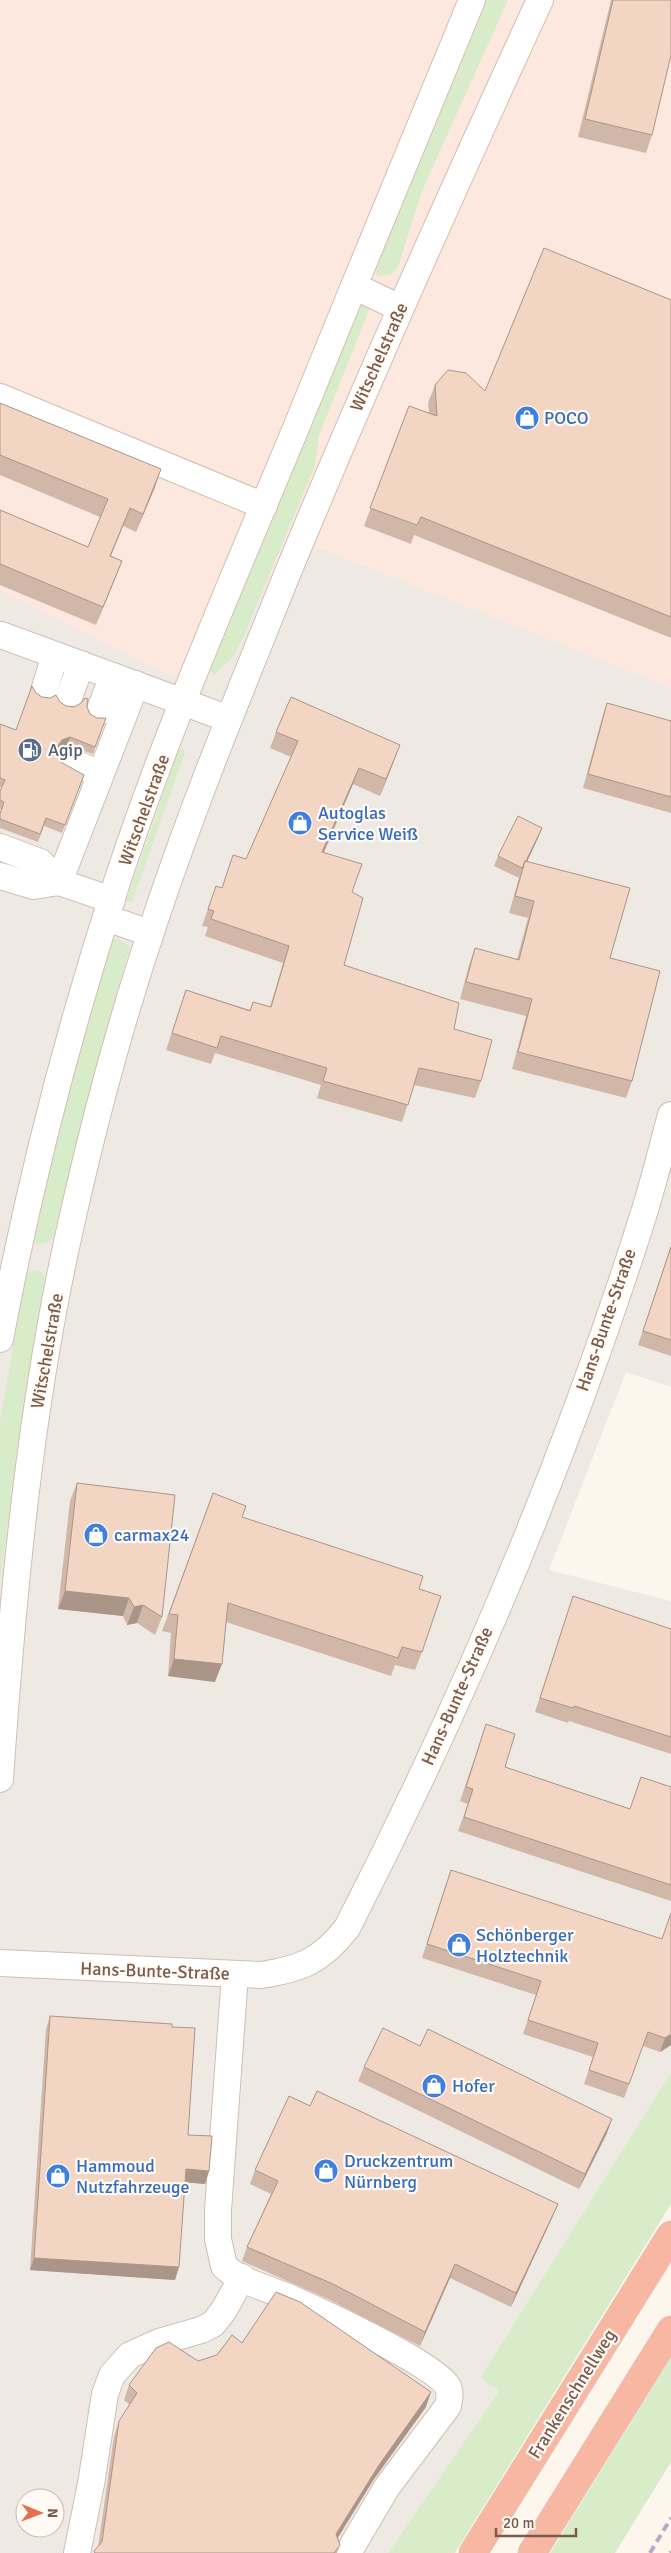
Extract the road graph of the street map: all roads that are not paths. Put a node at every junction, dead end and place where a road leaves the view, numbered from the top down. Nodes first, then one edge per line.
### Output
1 (472, 0) edge
2 (540, 0) edge
3 (354, 286) junction
4 (400, 308) junction
5 (0, 396) edge
6 (264, 506) junction
7 (1, 635) edge
8 (55, 655) junction
9 (81, 664) junction
10 (125, 680) junction
11 (44, 691) dead end
12 (68, 700) dead end
13 (184, 702) junction
14 (99, 712) dead end
15 (229, 719) junction
16 (0, 847) edge
17 (0, 876) edge
18 (59, 882) junction
19 (109, 909) junction
20 (150, 933) junction
21 (671, 1115) edge
22 (4, 1297) edge
23 (0, 1339) edge
24 (0, 1779) edge
25 (0, 1964) edge
26 (235, 1974) junction
27 (671, 2235) edge
28 (242, 2277) junction
29 (671, 2330) edge
30 (77, 2553) edge
31 (348, 2553) edge
32 (473, 2553) edge
33 (532, 2553) edge

1 - 3 street, Witschelstraße
2 - 4 street, Witschelstraße
3 - 4 street
3 - 6 street, Witschelstraße
4 - 15 street, Witschelstraße
5 - 6 street
6 - 13 street, Witschelstraße
7 - 8 street
8 - 9 street
8 - 11 street
9 - 10 street
9 - 12 street
10 - 13 street
10 - 14 street
10 - 18 street
13 - 15 street
13 - 19 street, Witschelstraße
15 - 20 street, Witschelstraße
16 - 18 street
17 - 18 street
18 - 19 street
19 - 20 street
19 - 22 street, Witschelstraße
20 - 24 street, Witschelstraße
21 - 26 street, Hans-Bunte-Straße
22 - 23 street, Witschelstraße
25 - 26 street, Hans-Bunte-Straße
26 - 28 street
27 - 32 highway, Frankenschnellweg
28 - 30 street
28 - 31 street
29 - 33 highway

